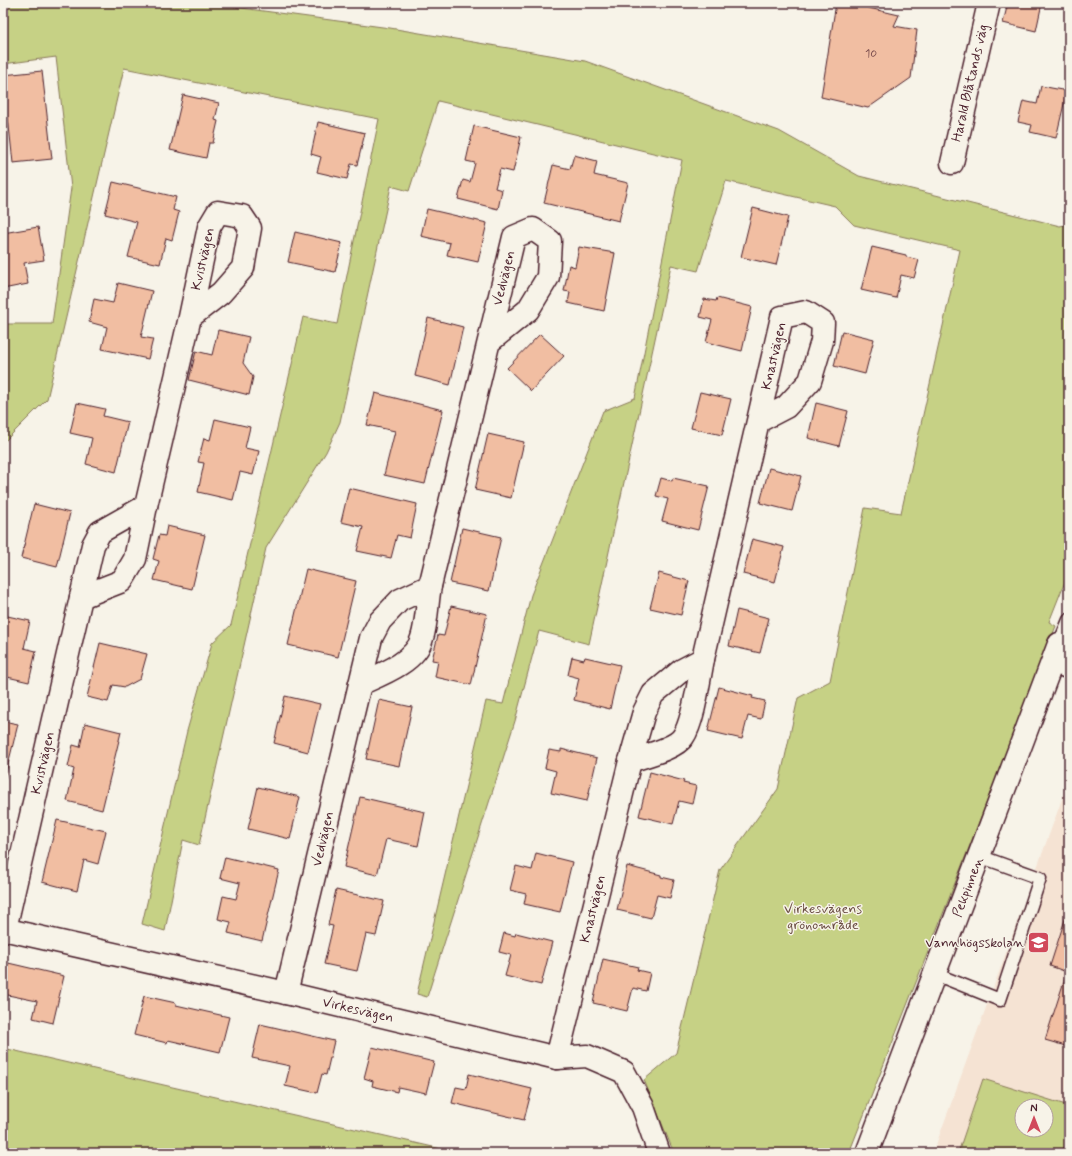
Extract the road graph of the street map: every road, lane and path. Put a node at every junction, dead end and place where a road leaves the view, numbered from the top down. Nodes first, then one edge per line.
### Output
1 (989, 3) edge
2 (952, 163) dead end
3 (190, 317) dead end
4 (489, 342) dead end
5 (759, 421) junction
6 (146, 506) junction
7 (430, 586) junction
8 (82, 596) junction
9 (1069, 620) edge
10 (703, 659) junction
11 (1061, 659) edge
12 (360, 684) junction
13 (630, 760) junction
14 (979, 856) junction
15 (4, 929) edge
16 (935, 974) junction
17 (286, 993) junction
18 (557, 1058) junction
19 (660, 1153) edge
20 (867, 1153) edge

1 - 2 street, Harald Blåtands väg
3 - 6 street
4 - 7 street
5 - 5 street, Knastvägen
5 - 10 street, Knastvägen
6 - 8 street, Kvistvägen
6 - 8 street
7 - 12 street, Vedvägen
7 - 12 street
8 - 15 street, Kvistvägen
9 - 11 lane
10 - 13 street, Knastvägen
10 - 13 street, Knastvägen
11 - 14 street, Pekpinnen
12 - 17 street, Vedvägen
13 - 18 street, Knastvägen
14 - 16 street, Pekpinnen
14 - 16 lane
15 - 17 street, Virkesvägen
16 - 20 street, Pekpinnen
17 - 18 street, Virkesvägen
18 - 19 street, Virkesvägen

